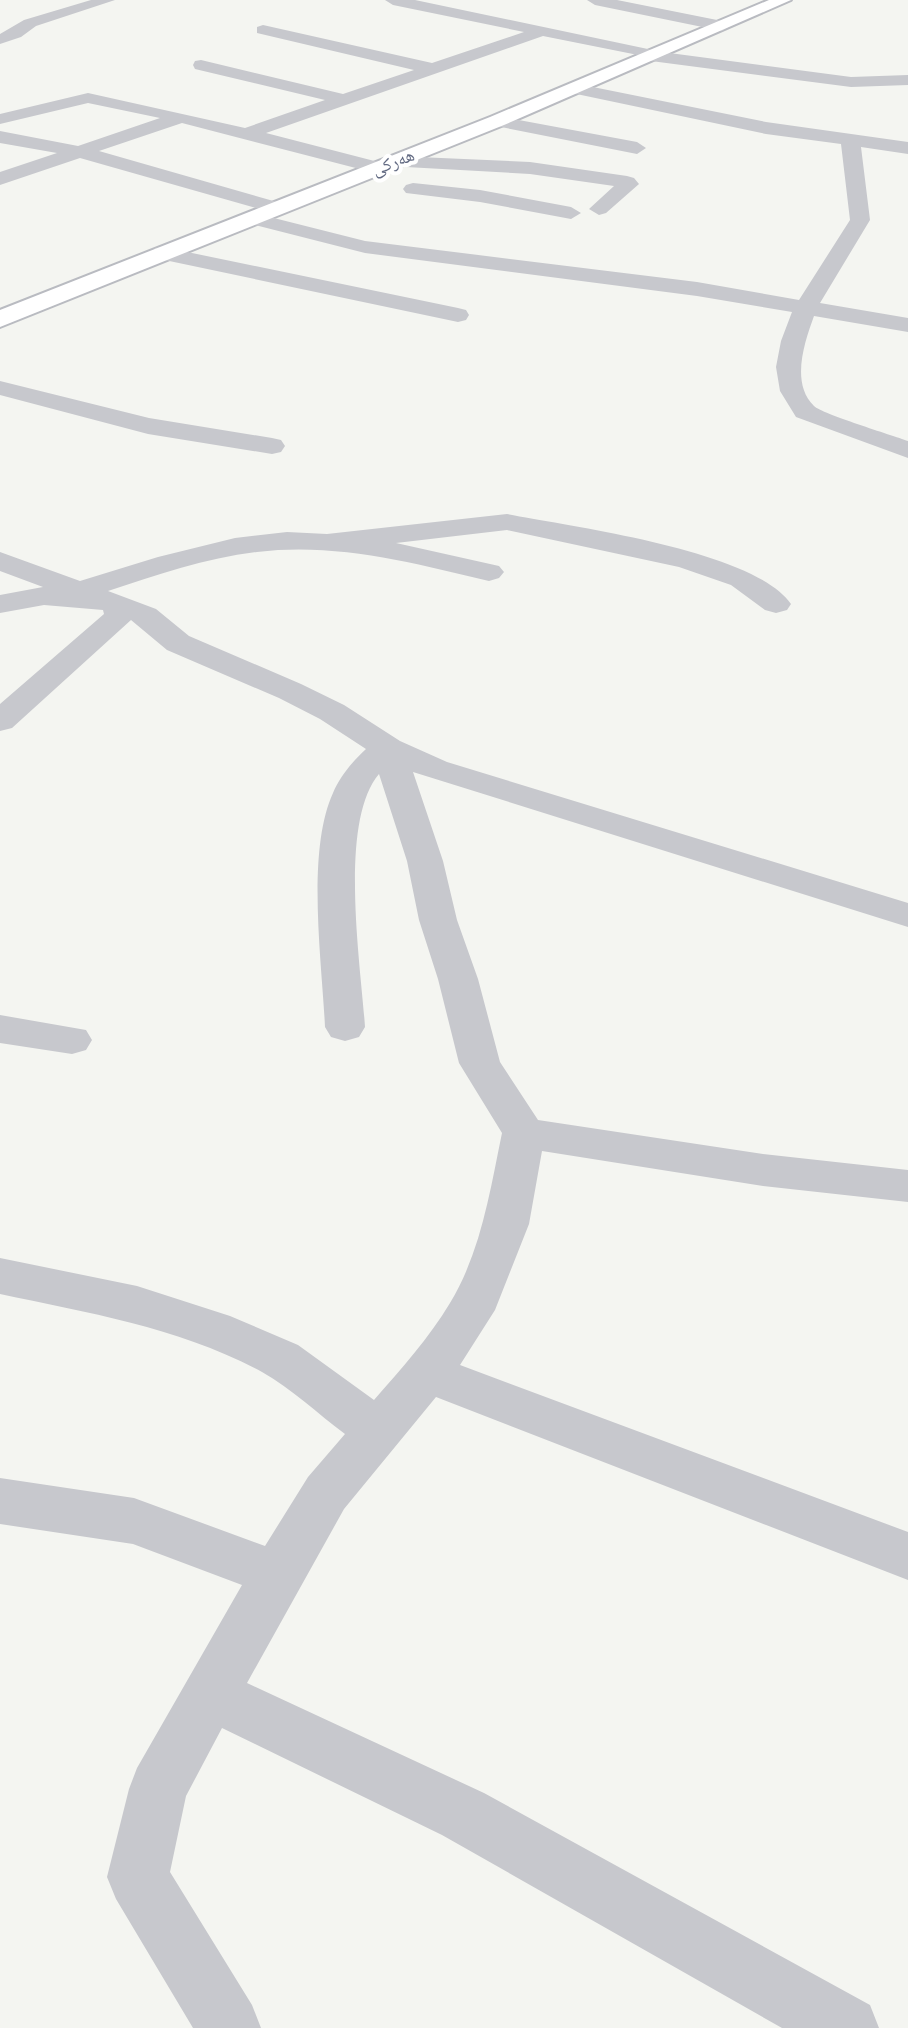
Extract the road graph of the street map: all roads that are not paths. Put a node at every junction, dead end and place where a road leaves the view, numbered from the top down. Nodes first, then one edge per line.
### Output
1 (107, 0) edge
2 (393, 0) edge
3 (595, 0) edge
4 (783, 0) edge
5 (444, 10) junction
6 (15, 14) dead end
7 (46, 18) junction
8 (416, 19) dead end
9 (722, 26) junction
10 (263, 30) dead end
11 (544, 30) junction
12 (360, 37) dead end
13 (0, 39) edge
14 (331, 46) junction
15 (653, 55) junction
16 (201, 65) dead end
17 (434, 69) junction
18 (908, 80) edge
19 (573, 88) junction
20 (345, 100) junction
21 (181, 117) junction
22 (0, 119) edge
23 (497, 121) junction
24 (246, 134) junction
25 (0, 137) edge
26 (850, 140) junction
27 (637, 148) dead end
28 (908, 148) edge
29 (80, 152) junction
30 (387, 165) junction
31 (0, 179) edge
32 (351, 179) junction
33 (277, 208) junction
34 (599, 209) dead end
35 (571, 213) dead end
36 (250, 218) junction
37 (163, 253) junction
38 (417, 253) junction
39 (355, 294) junction
40 (807, 307) junction
41 (458, 315) dead end
42 (0, 319) edge
43 (908, 325) edge
44 (0, 388) edge
45 (272, 446) dead end
46 (908, 450) edge
47 (320, 543) junction
48 (0, 561) edge
49 (489, 572) dead end
50 (81, 590) junction
51 (0, 604) edge
52 (776, 604) dead end
53 (118, 605) junction
54 (0, 721) edge
55 (388, 748) junction
56 (908, 915) edge
57 (345, 1027) dead end
58 (0, 1029) edge
59 (72, 1040) dead end
60 (524, 1133) junction
61 (908, 1186) edge
62 (0, 1276) edge
63 (427, 1373) junction
64 (379, 1431) junction
65 (0, 1501) edge
66 (908, 1556) edge
67 (277, 1574) junction
68 (213, 1695) junction
69 (229, 2028) edge
70 (847, 2028) edge

1 - 7 street
2 - 5 street
3 - 9 street
4 - 9 street, هەرکی
5 - 8 street
5 - 11 street
6 - 7 street
7 - 13 street
9 - 15 street, هەرکی
10 - 14 street
11 - 15 street
11 - 17 street
12 - 14 street
14 - 17 street
15 - 18 street
15 - 19 street, هەرکی
16 - 20 street
17 - 20 street
19 - 23 street, هەرکی
19 - 26 street
20 - 24 street
21 - 22 street
21 - 24 street
21 - 29 street
23 - 27 street
23 - 30 street, هەرکی
24 - 30 street
25 - 29 street
26 - 28 street
26 - 40 street
29 - 31 street
29 - 33 street
30 - 32 street, هەرکی
30 - 34 street
32 - 33 street, هەرکی
32 - 35 street
33 - 36 street, هەرکی
36 - 37 street, هەرکی
36 - 38 street
37 - 39 street
37 - 42 street, هەرکی
38 - 39 street
38 - 40 street
39 - 41 street
40 - 43 street
40 - 46 street
44 - 45 street
47 - 49 street
47 - 50 street
47 - 52 street
48 - 50 street
50 - 53 street
51 - 53 street
53 - 54 street
53 - 55 street
55 - 56 street
55 - 57 street
55 - 60 street
58 - 59 street
60 - 61 street
60 - 63 street
62 - 64 street
63 - 64 street
63 - 66 street
64 - 67 street
65 - 67 street
67 - 68 street
68 - 69 street
68 - 70 street

